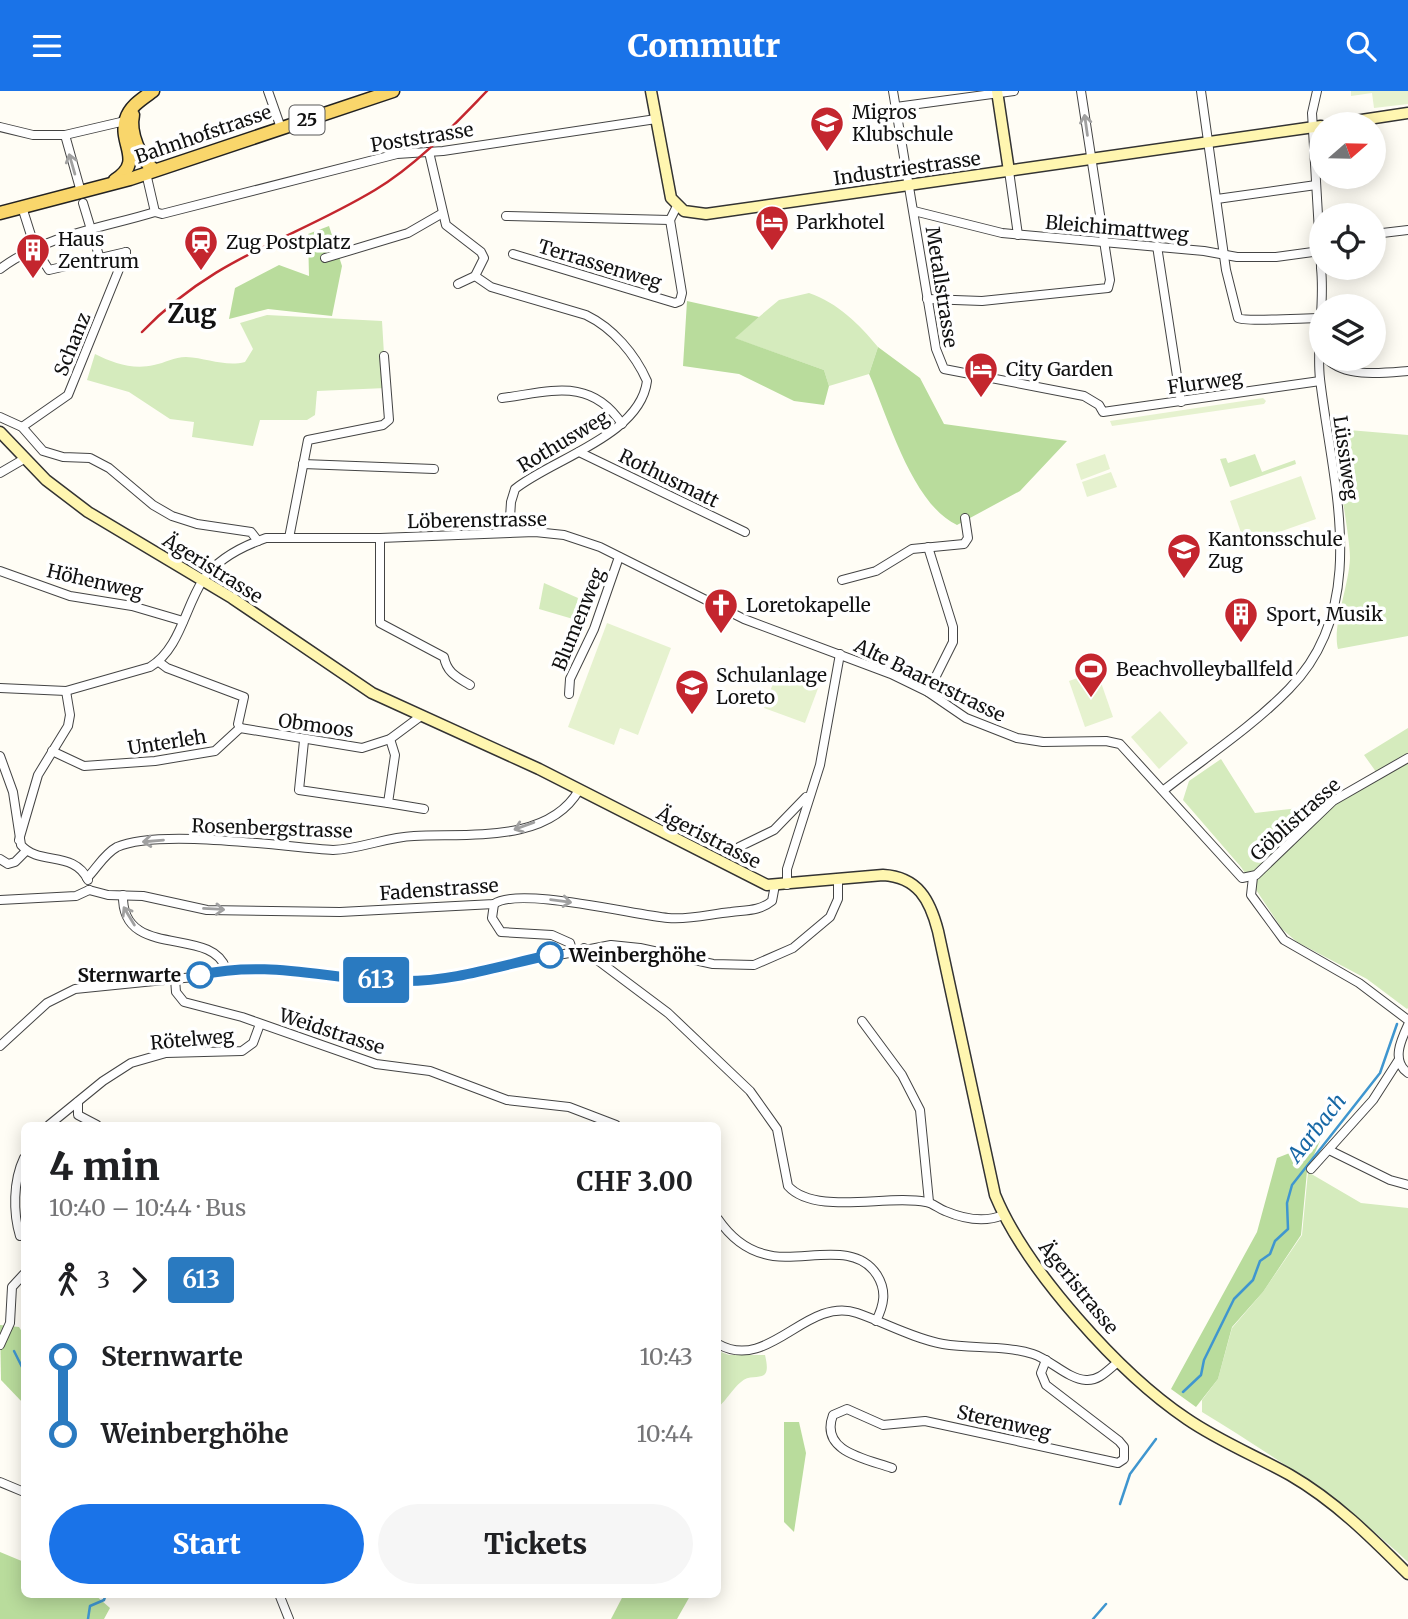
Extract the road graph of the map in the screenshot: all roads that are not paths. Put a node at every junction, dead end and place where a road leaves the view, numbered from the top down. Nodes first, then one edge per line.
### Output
1 (268, 91) edge
2 (393, 91) edge
3 (651, 91) edge
4 (893, 91) edge
5 (1014, 91) edge
6 (1082, 91) edge
7 (1201, 91) edge
8 (1317, 91) edge
9 (997, 92) edge
10 (150, 93) edge
11 (372, 94) edge
12 (896, 107) junction
13 (1312, 112) edge
14 (1408, 113) edge
15 (1386, 116) edge
16 (656, 119) junction
17 (125, 121) junction
18 (0, 127) edge
19 (281, 128) junction
20 (1309, 128) edge
21 (65, 135) junction
22 (1209, 142) junction
23 (429, 152) junction
24 (1090, 160) junction
25 (1009, 171) junction
26 (150, 172) junction
27 (104, 186) junction
28 (909, 186) junction
29 (1309, 186) edge
30 (82, 198) junction
31 (1217, 199) junction
32 (677, 206) junction
33 (22, 207) junction
34 (914, 211) junction
35 (155, 212) junction
36 (0, 213) edge
37 (441, 214) junction
38 (506, 216) dead end
39 (670, 221) junction
40 (90, 229) junction
41 (1408, 230) edge
42 (1386, 233) edge
43 (1018, 235) junction
44 (1103, 243) junction
45 (1157, 246) junction
46 (35, 248) junction
47 (1309, 252) edge
48 (513, 254) dead end
49 (1224, 255) junction
50 (325, 258) dead end
51 (100, 259) junction
52 (0, 269) edge
53 (475, 276) junction
54 (458, 284) dead end
55 (928, 299) junction
56 (1309, 318) edge
57 (384, 356) dead end
58 (1320, 371) edge
59 (1386, 371) edge
60 (1408, 371) edge
61 (1320, 381) junction
62 (502, 398) dead end
63 (1181, 402) junction
64 (1099, 405) joint
65 (0, 417) edge
66 (622, 424) junction
67 (22, 427) junction
68 (0, 432) edge
69 (579, 452) junction
70 (24, 459) junction
71 (303, 464) junction
72 (434, 469) dead end
73 (0, 473) edge
74 (965, 518) dead end
75 (745, 532) dead end
76 (509, 533) junction
77 (289, 538) junction
78 (380, 538) junction
79 (258, 541) junction
80 (928, 547) junction
81 (620, 557) junction
82 (0, 571) edge
83 (203, 580) junction
84 (842, 580) dead end
85 (183, 621) junction
86 (840, 654) junction
87 (159, 662) junction
88 (470, 685) dead end
89 (0, 688) edge
90 (66, 691) junction
91 (928, 692) junction
92 (569, 694) dead end
93 (421, 716) junction
94 (240, 728) junction
95 (390, 739) junction
96 (304, 741) junction
97 (52, 751) junction
98 (0, 756) edge
99 (1408, 758) edge
100 (579, 790) junction
101 (1164, 790) junction
102 (810, 792) junction
103 (388, 803) junction
104 (424, 809) dead end
105 (19, 839) junction
106 (739, 847) dead end
107 (30, 852) junction
108 (0, 859) edge
109 (1239, 877) joint
110 (1253, 877) junction
111 (87, 878) junction
112 (838, 878) junction
113 (781, 885) junction
114 (89, 890) junction
115 (122, 895) junction
116 (0, 900) edge
117 (494, 904) junction
118 (584, 948) junction
119 (572, 950) junction
120 (226, 969) junction
121 (175, 979) junction
122 (862, 1021) dead end
123 (1408, 1023) edge
124 (260, 1024) junction
125 (0, 1046) edge
126 (1398, 1061) junction
127 (1408, 1073) edge
128 (79, 1101) junction
129 (53, 1122) edge
130 (91, 1122) edge
131 (608, 1122) edge
132 (1329, 1150) junction
133 (21, 1168) edge
134 (1311, 1169) dead end
135 (1408, 1185) edge
136 (929, 1202) junction
137 (1003, 1215) junction
138 (721, 1222) edge
139 (20, 1236) dead end
140 (21, 1277) edge
141 (876, 1321) junction
142 (0, 1345) edge
143 (721, 1346) edge
144 (1046, 1360) junction
145 (1118, 1362) junction
146 (892, 1468) dead end
147 (0, 1482) edge
148 (21, 1491) edge
149 (1408, 1574) edge
150 (281, 1598) edge
151 (289, 1619) edge

1 - 19 street
2 - 11 main road, Bahnhofstrasse / 25
3 - 16 main road
4 - 12 street, Metallstrasse
5 - 9 street
24 -> 6 street
7 - 22 street
8 - 13 street, Lüssiweg
9 - 12 street
9 - 25 main road
10 - 17 main road
10 - 26 main road
11 - 19 main road, Bahnhofstrasse / 25
12 - 28 street, Metallstrasse
14 - 15 main road
16 - 23 street, Poststrasse
16 - 32 main road
17 - 21 street
17 - 27 main road, 25
18 - 21 street
19 - 26 main road, Bahnhofstrasse / 25
20 - 22 main road, Industriestrasse
30 -> 21 street
22 - 24 main road, Industriestrasse
22 - 31 street
23 - 35 street, Poststrasse
23 - 37 street
24 - 25 main road, Industriestrasse
24 - 44 street
25 - 28 main road, Industriestrasse
25 - 43 street
26 - 27 main road, Bahnhofstrasse / 25
26 - 35 street
27 - 30 main road, 25
28 - 32 main road, Industriestrasse
28 - 34 street, Metallstrasse
29 - 31 street
30 - 33 main road, 25
30 - 40 street
31 - 49 street
32 - 39 street
33 - 36 main road, 25
33 - 46 street
34 - 43 street, Bleichimattweg
34 - 55 street, Metallstrasse
35 - 40 street, Poststrasse
37 - 50 street
37 - 53 street
38 - 39 street
39 - 48 street, Terrassenweg
40 - 46 street, Poststrasse
40 - 51 street
41 - 42 street
43 - 44 street, Bleichimattweg
44 - 45 street, Bleichimattweg
44 - 55 street
45 - 49 street, Bleichimattweg
45 - 63 street
46 - 51 street
46 - 52 street, Poststrasse
47 - 49 street, Bleichimattweg
49 - 56 street
51 - 67 street, Schanz
53 - 54 street
53 - 66 street, Rothusweg
55 - 64 street, Metallstrasse
57 - 71 street
58 - 61 street, Lüssiweg
59 - 60 street
61 - 63 street, Flurweg
61 - 101 street, Lüssiweg
62 - 66 street
63 - 64 street, Flurweg
65 - 67 street, Löberenstrasse
66 - 69 street, Rothusweg
67 - 79 street, Löberenstrasse
68 - 70 main road, Ägeristrasse
69 - 75 street, Rothusmatt
69 - 76 street, Rothusweg
70 - 73 street
70 - 83 main road, Ägeristrasse
71 - 72 street
71 - 77 street
74 - 80 street
76 - 78 street, Löberenstrasse
76 - 81 street, Löberenstrasse
77 - 78 street, Löberenstrasse
77 - 79 street, Löberenstrasse
78 - 88 street
79 - 83 street, Löberenstrasse
80 - 84 street
80 - 91 street
81 - 86 street, Löberenstrasse
81 - 92 street, Blumenweg
82 - 85 street, Höhenweg
83 - 85 street
83 - 93 main road, Ägeristrasse
85 - 87 street
86 - 91 street, Alte Baarerstrasse
86 - 102 street
87 - 90 street
87 - 94 street
89 - 90 street
90 - 97 street
91 - 101 street, Alte Baarerstrasse
93 - 95 street, Obmoos
93 - 100 main road, Ägeristrasse
94 - 96 street, Obmoos
94 - 97 street, Unterleh
95 - 96 street, Obmoos
95 - 103 street
96 - 103 street
97 - 105 street
98 - 105 street
99 - 110 street, Göblistrasse
100 -> 111 street, Rosenbergstrasse
100 - 113 main road, Ägeristrasse
101 - 109 street, Alte Baarerstrasse
102 - 106 street
102 - 113 street
103 - 104 street
105 - 107 street
107 - 108 street
107 - 111 street
109 - 110 street, Göblistrasse
110 - 123 street
111 - 114 street
112 - 113 main road, Ägeristrasse
112 - 118 street
112 - 137 main road, Ägeristrasse
117 -> 113 street, Fadenstrasse
114 - 115 street, Fadenstrasse
114 - 116 street
115 -> 117 street, Fadenstrasse
120 -> 115 street
117 - 119 street
118 - 119 street
118 - 136 street
119 - 120 street
120 - 121 street
121 - 124 street, Weidstrasse
121 - 125 street
122 - 136 street
123 - 126 street
124 - 128 street, Rötelweg
124 - 131 street, Weidstrasse
126 - 127 street
126 - 132 street
128 - 129 street, Rötelweg
128 - 130 street
132 - 134 street
132 - 135 street
133 - 139 street
136 - 137 street
137 - 145 main road, Ägeristrasse
138 - 141 street
140 - 142 street
141 - 143 street
141 - 144 street
144 - 145 street
144 - 146 street, Sterenweg
145 - 149 main road, Ägeristrasse
147 - 148 street
150 - 151 street

